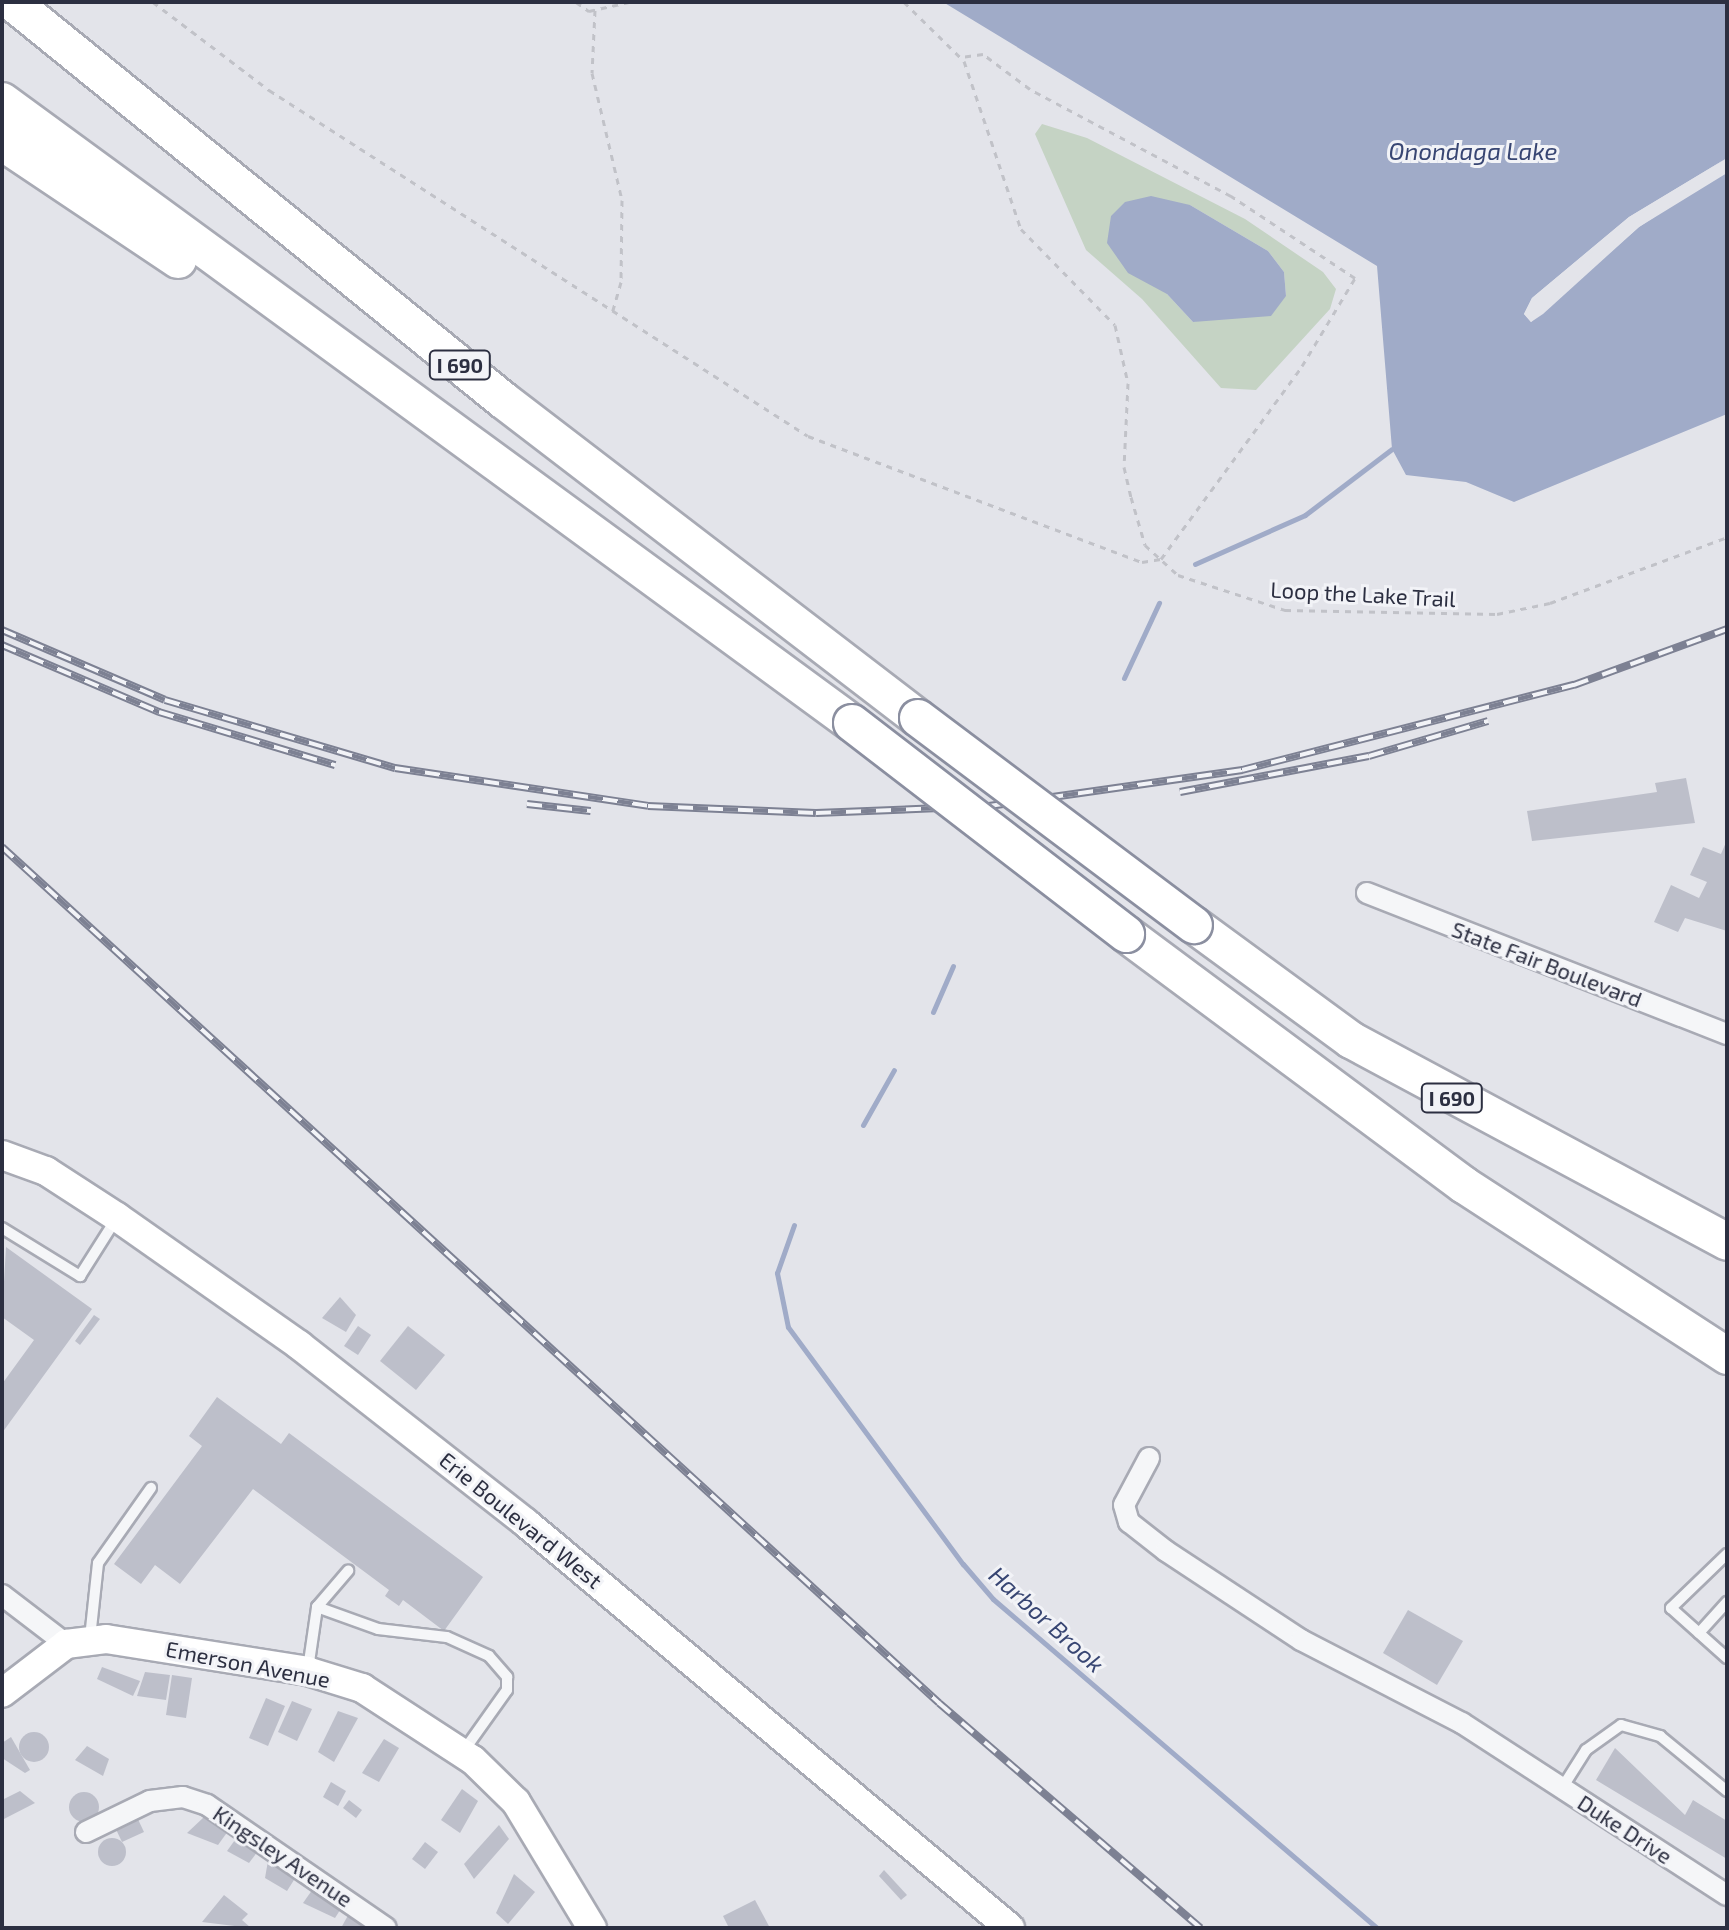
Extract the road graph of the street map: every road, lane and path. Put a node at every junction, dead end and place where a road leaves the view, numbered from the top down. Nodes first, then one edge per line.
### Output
1 (12, 2) edge
2 (153, 2) edge
3 (576, 2) edge
4 (629, 2) edge
5 (904, 2) edge
6 (595, 10) junction
7 (961, 57) junction
8 (2, 101) edge
9 (2, 142) edge
10 (612, 315) junction
11 (341, 350) junction
12 (1727, 537) edge
13 (1161, 559) junction
14 (1367, 893) dead end
15 (1727, 1034) edge
16 (1481, 1115) junction
17 (2, 1155) edge
18 (1727, 1214) edge
19 (117, 1217) junction
20 (2, 1228) edge
21 (1727, 1242) edge
22 (1566, 1247) junction
23 (1727, 1329) edge
24 (1727, 1356) edge
25 (1149, 1458) dead end
26 (151, 1488) dead end
27 (1727, 1554) edge
28 (348, 1571) dead end
29 (2, 1595) edge
30 (1727, 1602) edge
31 (317, 1607) junction
32 (1699, 1633) junction
33 (78, 1642) junction
34 (1727, 1658) edge
35 (307, 1671) junction
36 (2, 1693) edge
37 (463, 1752) junction
38 (1562, 1788) junction
39 (1727, 1791) edge
40 (86, 1832) dead end
41 (1727, 1895) edge
42 (386, 1928) edge
43 (592, 1928) edge
44 (1010, 1928) edge

1 - 16 highway, I 690, bridge
2 - 10 path
3 - 6 path
4 - 6 path
5 - 7 path, Loop the Lake Trail
6 - 10 path
7 - 13 path, Loop the Lake Trail
7 - 13 path
8 - 11 highway, I 690
9 - 11 highway
10 - 13 path
11 - 22 highway, I 690, bridge
12 - 13 path, Loop the Lake Trail
14 - 15 street, State Fair Boulevard
16 - 18 highway
16 - 21 highway, I 690
17 - 19 main road, Erie Boulevard West
19 - 20 lane
19 - 44 main road, Erie Boulevard West
22 - 23 highway, I 690
22 - 24 highway
25 - 38 street, Duke Drive
26 - 33 lane
27 - 32 lane
28 - 31 lane
29 - 33 street, Emerson Avenue
30 - 32 lane
31 - 35 lane
31 - 37 lane
32 - 34 lane
33 - 35 main road, Emerson Avenue
33 - 36 main road
35 - 37 main road, Emerson Avenue
37 - 43 main road, Emerson Avenue
38 - 39 lane
38 - 41 street, Duke Drive
40 - 42 street, Kingsley Avenue

